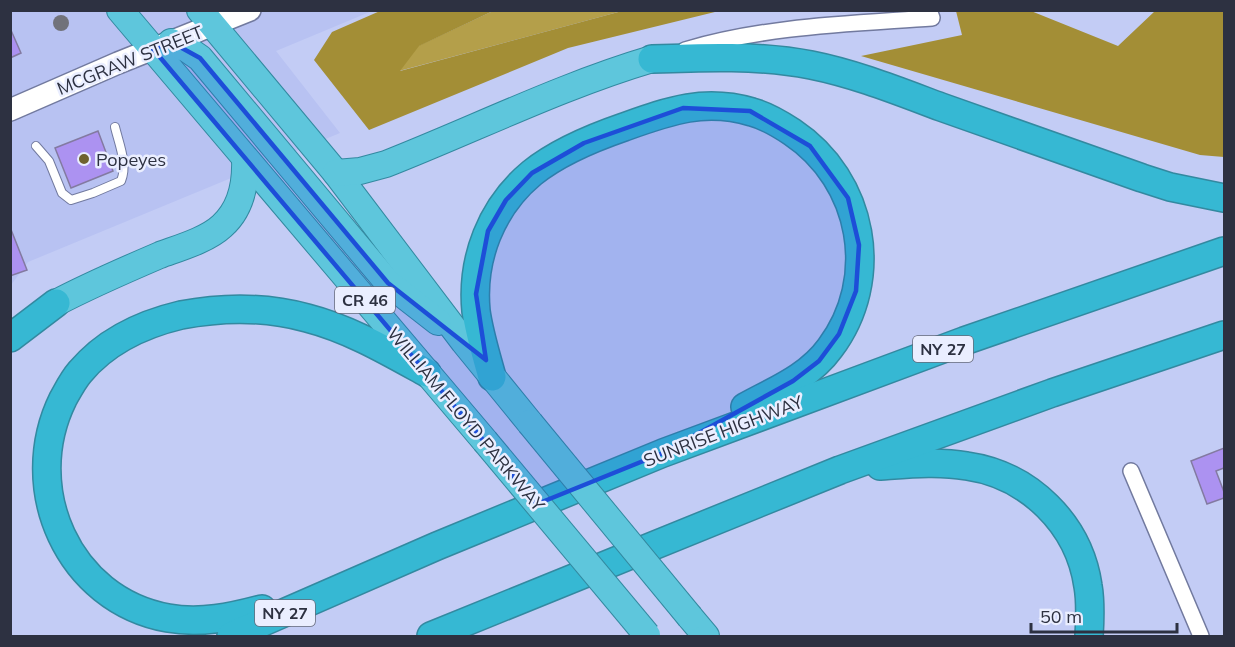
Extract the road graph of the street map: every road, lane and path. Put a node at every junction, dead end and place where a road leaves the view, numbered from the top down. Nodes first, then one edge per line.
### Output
1 (120, 10) edge
2 (250, 10) edge
3 (930, 14) edge
4 (209, 18) edge
5 (162, 46) junction
6 (652, 59) junction
7 (10, 110) edge
8 (115, 127) dead end
9 (36, 146) dead end
10 (245, 159) junction
11 (336, 173) junction
12 (1224, 198) edge
13 (1224, 251) edge
14 (56, 303) junction
15 (10, 326) edge
16 (1224, 335) edge
17 (10, 338) edge
18 (464, 342) junction
19 (427, 373) junction
20 (492, 377) junction
21 (663, 453) junction
22 (840, 470) junction
23 (1131, 471) dead end
24 (339, 589) junction
25 (483, 614) junction
26 (698, 627) edge
27 (231, 636) edge
28 (431, 636) edge
29 (447, 636) edge
30 (647, 636) edge
31 (1089, 636) edge
32 (1201, 636) edge

1 - 5 highway, WILLIAM FLOYD PARKWAY / CR 46
2 - 4 main road, MCGRAW STREET
3 - 6 street
4 - 5 main road, MCGRAW STREET
4 - 11 highway, CR 46
5 - 7 main road, MCGRAW STREET
5 - 10 highway, WILLIAM FLOYD PARKWAY / CR 46
5 - 18 highway
6 - 11 highway
6 - 12 highway
8 - 9 lane
10 - 14 highway
10 - 19 highway, WILLIAM FLOYD PARKWAY / CR 46
11 - 18 highway, CR 46
13 - 21 highway, SUNRISE HIGHWAY / NY 27
14 - 15 street
14 - 17 highway
16 - 22 highway
18 - 20 highway, CR 46
19 - 24 highway
19 - 30 highway, WILLIAM FLOYD PARKWAY / CR 46, bridge
20 - 21 highway
20 - 26 highway, CR 46, bridge
21 - 24 highway, SUNRISE HIGHWAY / NY 27
22 - 25 highway
22 - 31 highway
23 - 32 street
24 - 27 highway, SUNRISE HIGHWAY / NY 27
25 - 28 highway
25 - 29 highway

